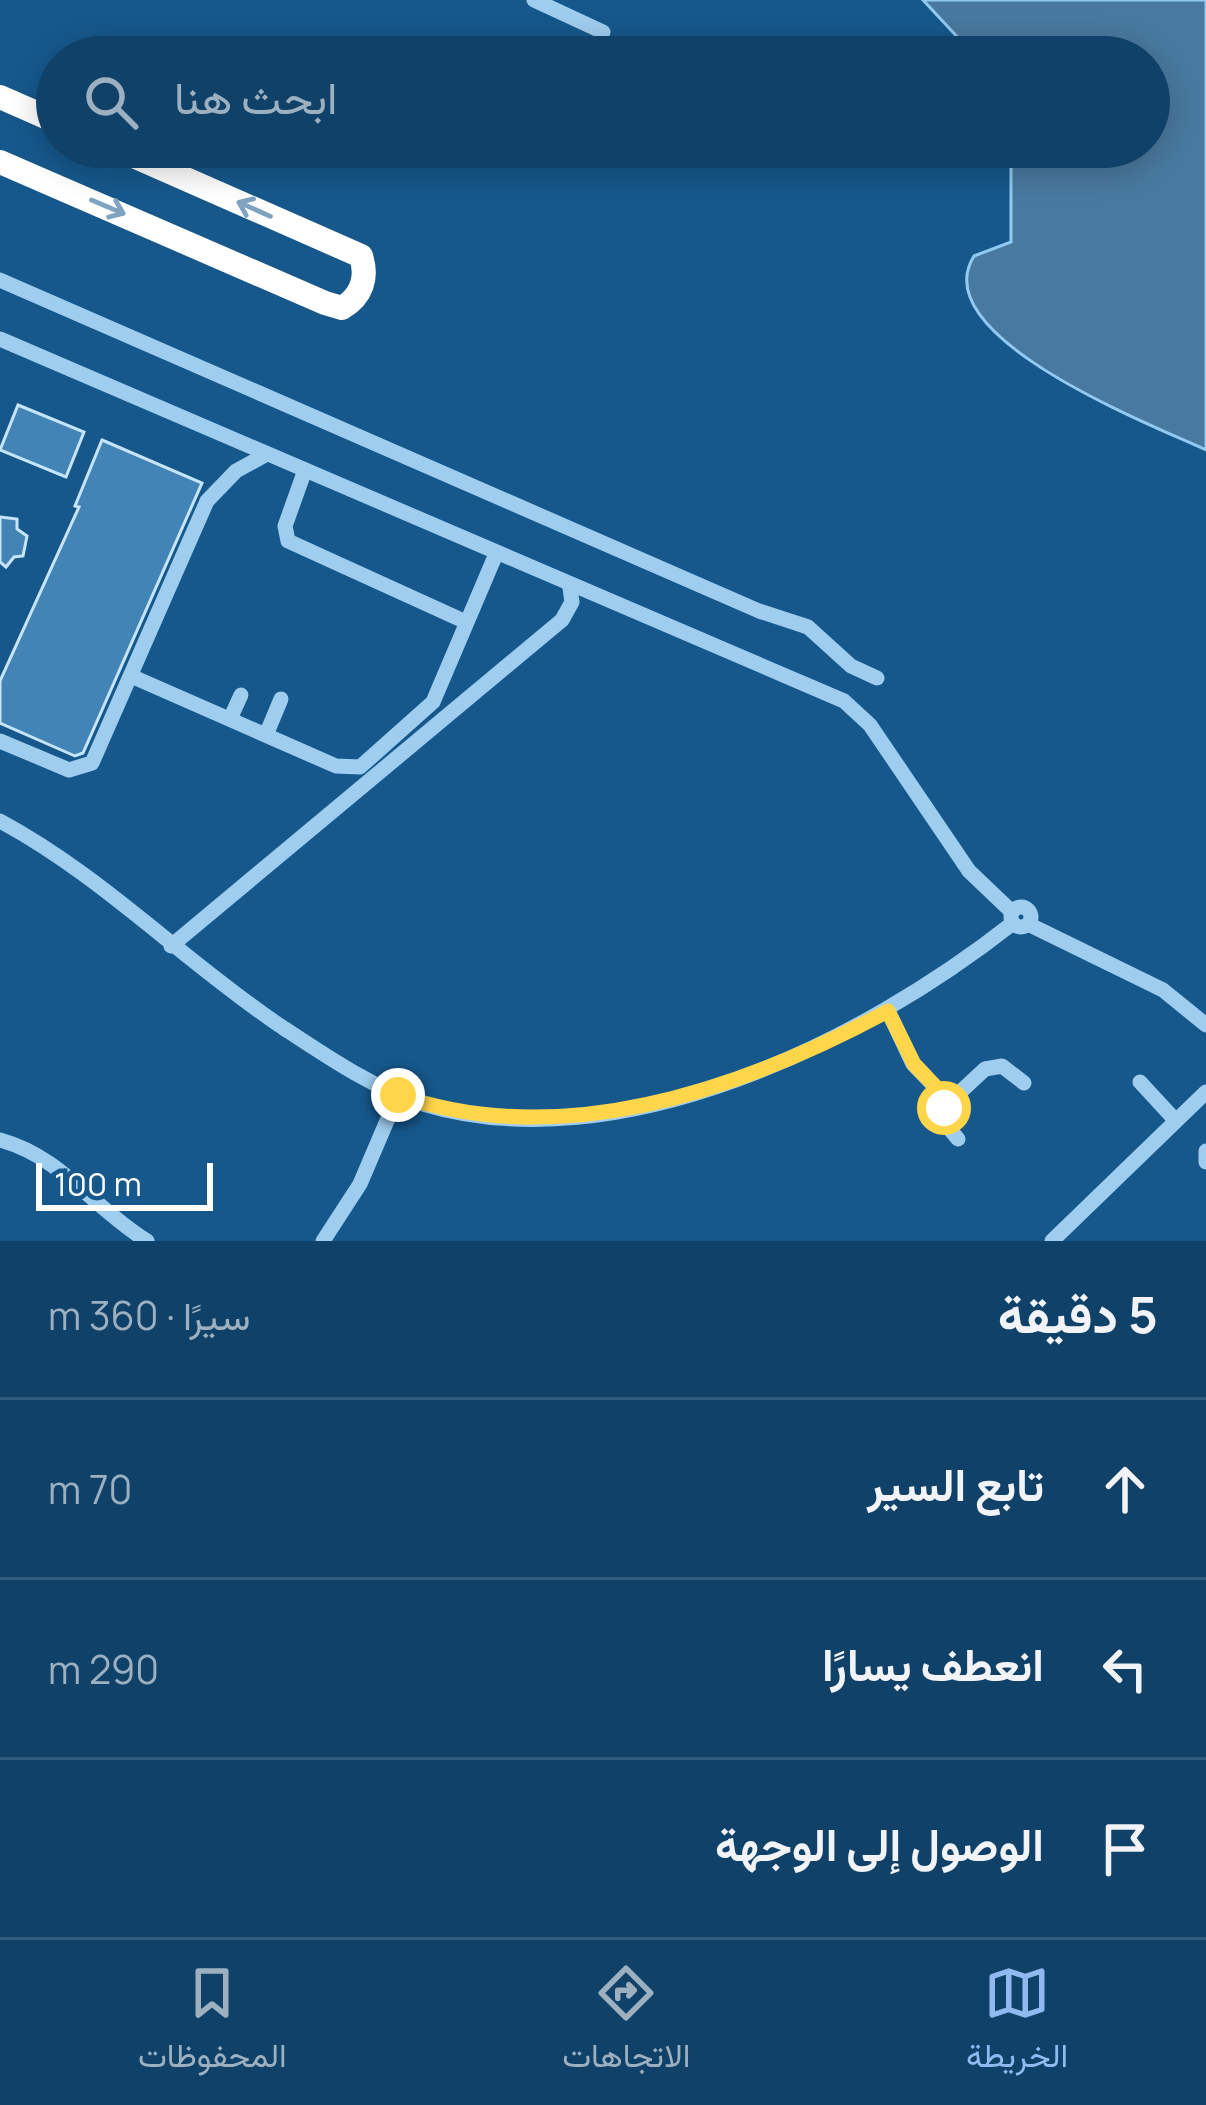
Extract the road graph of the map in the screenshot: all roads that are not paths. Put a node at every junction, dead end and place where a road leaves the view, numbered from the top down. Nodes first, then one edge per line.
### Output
1 (534, 0) edge
2 (603, 32) dead end
3 (0, 98) edge
4 (36, 113) edge
5 (0, 162) edge
6 (161, 168) edge
7 (0, 280) edge
8 (0, 339) edge
9 (267, 454) junction
10 (305, 470) junction
11 (496, 554) junction
12 (571, 587) junction
13 (466, 622) junction
14 (130, 676) junction
15 (878, 678) dead end
16 (241, 695) dead end
17 (281, 699) dead end
18 (230, 719) junction
19 (266, 735) junction
20 (0, 741) edge
21 (0, 820) edge
22 (1018, 920) junction
23 (171, 946) junction
24 (888, 1011) junction
25 (1206, 1025) edge
26 (1140, 1082) dead end
27 (1024, 1083) dead end
28 (1206, 1092) edge
29 (398, 1095) junction
30 (949, 1101) junction
31 (1176, 1120) junction
32 (958, 1139) dead end
33 (0, 1140) edge
34 (1206, 1151) edge
35 (1206, 1162) edge
36 (147, 1241) edge
37 (323, 1241) edge
38 (1052, 1241) edge

1 - 2 street
3 - 4 highway
5 -> 6 highway
7 - 15 street
8 - 9 street
9 - 10 street
9 - 14 street
10 - 11 street
10 - 13 street
11 - 12 street
11 - 13 street
12 - 22 street
12 - 23 street
13 - 19 street
14 - 18 street
14 - 20 street
16 - 18 street
17 - 19 street
18 - 19 street
21 - 23 street
22 - 24 street
22 - 25 street
23 - 29 street
24 - 29 street
24 - 30 street
26 - 31 street
27 - 30 street
28 - 31 street
29 - 37 street
30 - 32 street
31 - 38 street
33 - 36 street
34 - 35 street

